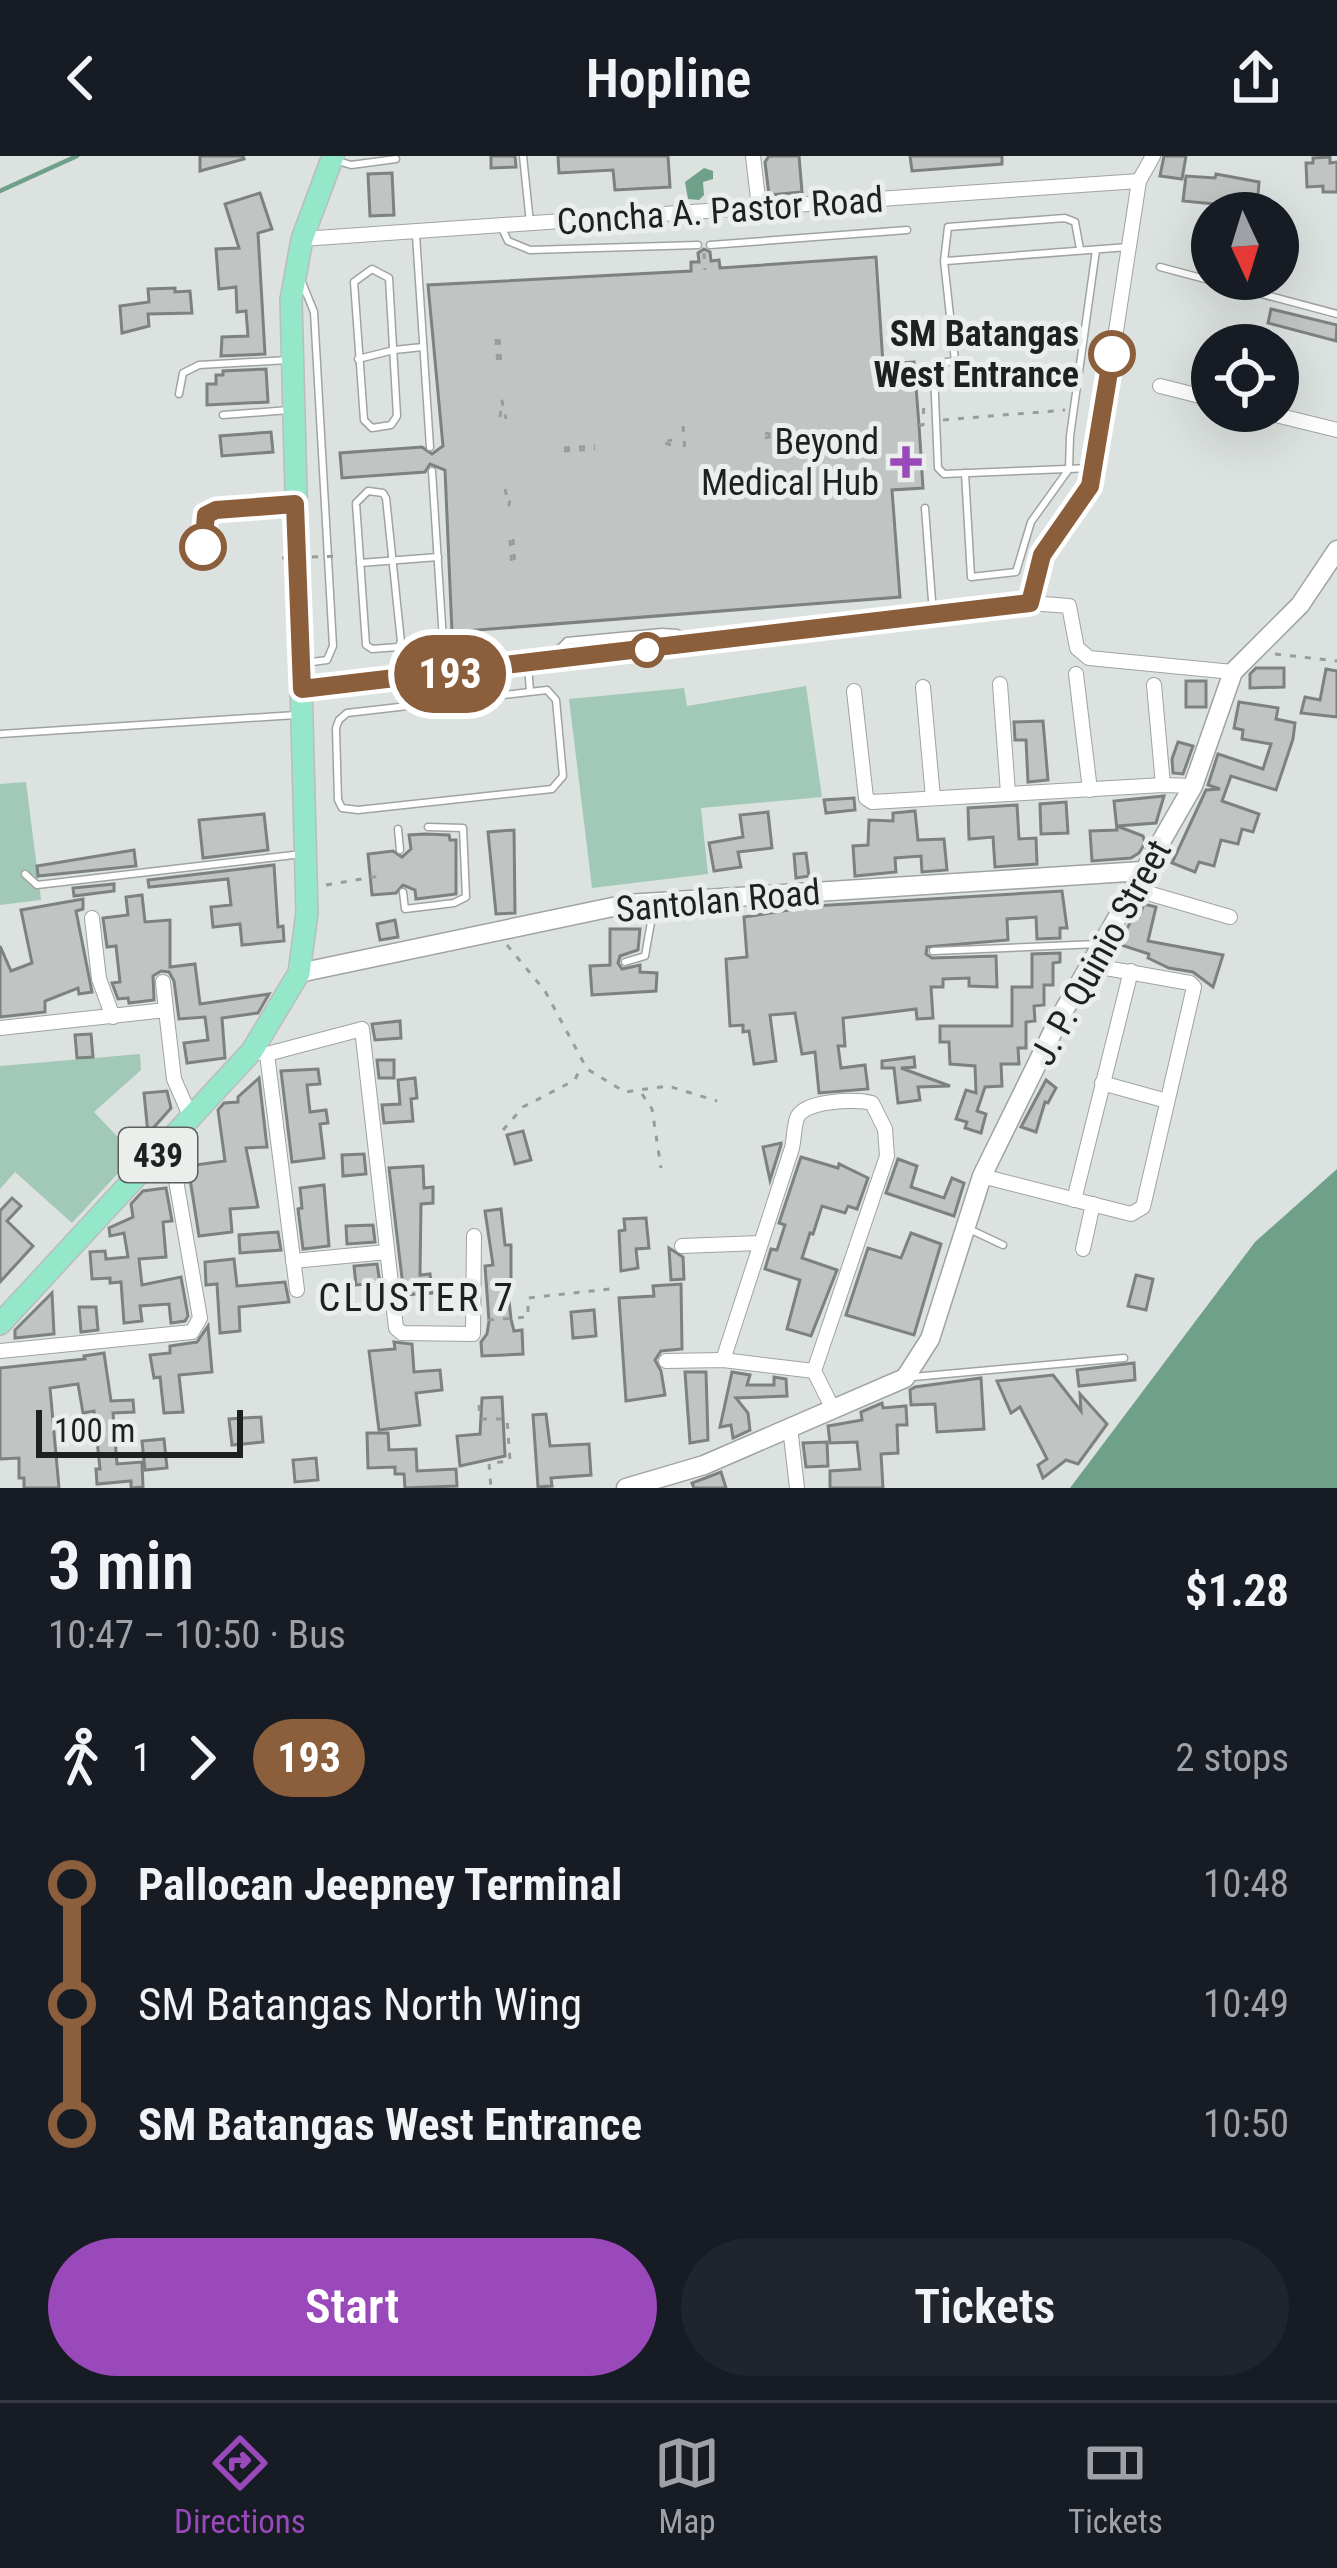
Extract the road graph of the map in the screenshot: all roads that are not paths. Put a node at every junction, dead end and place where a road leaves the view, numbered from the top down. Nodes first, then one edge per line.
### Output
1 (524, 156) edge
2 (753, 156) edge
3 (1153, 156) edge
4 (332, 158) edge
5 (396, 159) dead end
6 (1139, 181) junction
7 (759, 207) junction
8 (530, 223) junction
9 (501, 225) junction
10 (907, 230) dead end
11 (416, 231) junction
12 (302, 239) junction
13 (710, 244) dead end
14 (698, 245) dead end
15 (1128, 247) junction
16 (1080, 249) junction
17 (1096, 250) junction
18 (944, 262) junction
19 (1160, 267) dead end
20 (294, 270) junction
21 (1337, 314) edge
22 (423, 347) junction
23 (394, 350) junction
24 (291, 359) junction
25 (358, 359) junction
26 (1160, 386) dead end
27 (179, 394) dead end
28 (1191, 394) edge
29 (292, 410) junction
30 (223, 415) dead end
31 (1299, 421) edge
32 (1337, 430) edge
33 (430, 447) dead end
34 (1095, 468) junction
35 (1069, 469) junction
36 (432, 471) dead end
37 (965, 473) junction
38 (295, 504) junction
39 (925, 508) dead end
40 (203, 547) dead end
41 (1337, 550) edge
42 (437, 557) junction
43 (392, 560) junction
44 (360, 563) junction
45 (1030, 603) junction
46 (933, 617) junction
47 (301, 664) junction
48 (528, 664) junction
49 (1233, 673) junction
50 (446, 674) junction
51 (1076, 674) dead end
52 (1000, 684) dead end
53 (1154, 685) dead end
54 (923, 687) dead end
55 (302, 689) junction
56 (530, 691) junction
57 (854, 691) dead end
58 (302, 714) junction
59 (0, 734) edge
60 (1163, 784) junction
61 (1193, 786) junction
62 (1090, 790) junction
63 (1008, 793) junction
64 (933, 798) junction
65 (428, 827) dead end
66 (398, 830) dead end
67 (400, 850) dead end
68 (305, 854) junction
69 (26, 874) dead end
70 (1138, 880) junction
71 (403, 892) dead end
72 (655, 902) junction
73 (1230, 917) dead end
74 (92, 918) dead end
75 (1102, 944) junction
76 (933, 951) dead end
77 (625, 962) dead end
78 (1089, 965) junction
79 (1131, 971) junction
80 (299, 974) junction
81 (163, 982) dead end
82 (166, 1010) junction
83 (112, 1017) junction
84 (0, 1028) edge
85 (259, 1053) junction
86 (1102, 1083) junction
87 (1167, 1101) junction
88 (191, 1118) junction
89 (163, 1149) junction
90 (982, 1176) junction
91 (1074, 1200) junction
92 (1094, 1204) junction
93 (965, 1227) junction
94 (474, 1236) dead end
95 (760, 1243) junction
96 (682, 1246) dead end
97 (1003, 1246) dead end
98 (1083, 1249) dead end
99 (387, 1252) junction
100 (293, 1261) junction
101 (297, 1290) dead end
102 (0, 1324) edge
103 (0, 1351) edge
104 (1124, 1358) dead end
105 (723, 1360) junction
106 (666, 1361) dead end
107 (814, 1371) junction
108 (905, 1378) junction
109 (832, 1409) junction
110 (790, 1427) junction
111 (626, 1488) edge
112 (797, 1488) edge

1 - 8 lane
2 - 7 street
3 - 6 street
4 - 5 lane
4 - 12 main road, 439
6 - 7 street, Concha A. Pastor Road
6 - 15 street
7 - 8 street, Concha A. Pastor Road
8 - 9 street, Concha A. Pastor Road
9 - 11 street, Concha A. Pastor Road
9 - 14 lane
10 - 13 lane
11 - 12 street, Concha A. Pastor Road
11 - 22 lane
12 - 20 main road, 439
15 - 17 lane
15 - 34 street
16 - 17 lane
16 - 18 lane
16 - 18 lane
17 - 35 lane
18 - 37 lane
19 - 21 lane
20 - 24 main road, 439
20 - 47 lane
22 - 23 lane
22 - 33 lane
23 - 25 lane
23 - 25 lane
23 - 25 lane
24 - 27 lane
24 - 29 main road, 439
26 - 28 street
29 - 30 lane
29 - 38 main road, 439
31 - 32 street
34 - 35 lane
34 - 45 street
35 - 37 lane
35 - 37 lane
36 - 42 lane
38 - 40 lane
38 - 47 main road, 439
39 - 46 lane
41 - 49 street, J. P. Quinio Street
42 - 43 lane
42 - 50 lane
43 - 44 lane
43 - 44 lane
43 - 44 lane
45 - 46 street
45 - 49 street
46 - 48 street
47 - 55 main road, 439
48 - 50 street
48 - 56 lane
49 - 61 street, J. P. Quinio Street
50 - 55 street
51 - 62 street
52 - 63 street
53 - 60 street
54 - 64 street
55 - 58 main road, 439
56 - 56 lane
57 - 64 street
58 - 59 lane
58 - 68 main road, 439
60 - 61 street
60 - 62 street
61 - 70 street, J. P. Quinio Street
62 - 63 street
63 - 64 street
65 - 71 lane
66 - 67 lane
68 - 69 lane
68 - 80 main road, 439
70 - 72 street, Santolan Road
70 - 73 street
70 - 75 street, J. P. Quinio Street
72 - 77 lane
72 - 80 street, Santolan Road
74 - 83 street
75 - 76 lane
75 - 78 street, J. P. Quinio Street
78 - 79 street
78 - 90 street, J. P. Quinio Street
79 - 86 street
79 - 87 street
80 - 85 main road, 439
81 - 82 street
82 - 83 street
82 - 88 street
83 - 84 street
85 - 88 main road, 439
85 - 99 street
85 - 100 street
86 - 87 street
86 - 91 street
87 - 92 street
88 - 89 main road, 439
89 - 102 main road, 439
89 - 103 street
90 - 91 street
90 - 93 street, J. P. Quinio Street
91 - 92 street
92 - 98 street
93 - 97 lane
93 - 108 street, J. P. Quinio Street
94 - 99 street
95 - 96 street
95 - 105 street
95 - 107 street
99 - 100 street
100 - 101 street
104 - 108 lane
105 - 106 street
105 - 107 street
107 - 109 street
108 - 109 street
109 - 110 street
110 - 111 street
110 - 112 street

